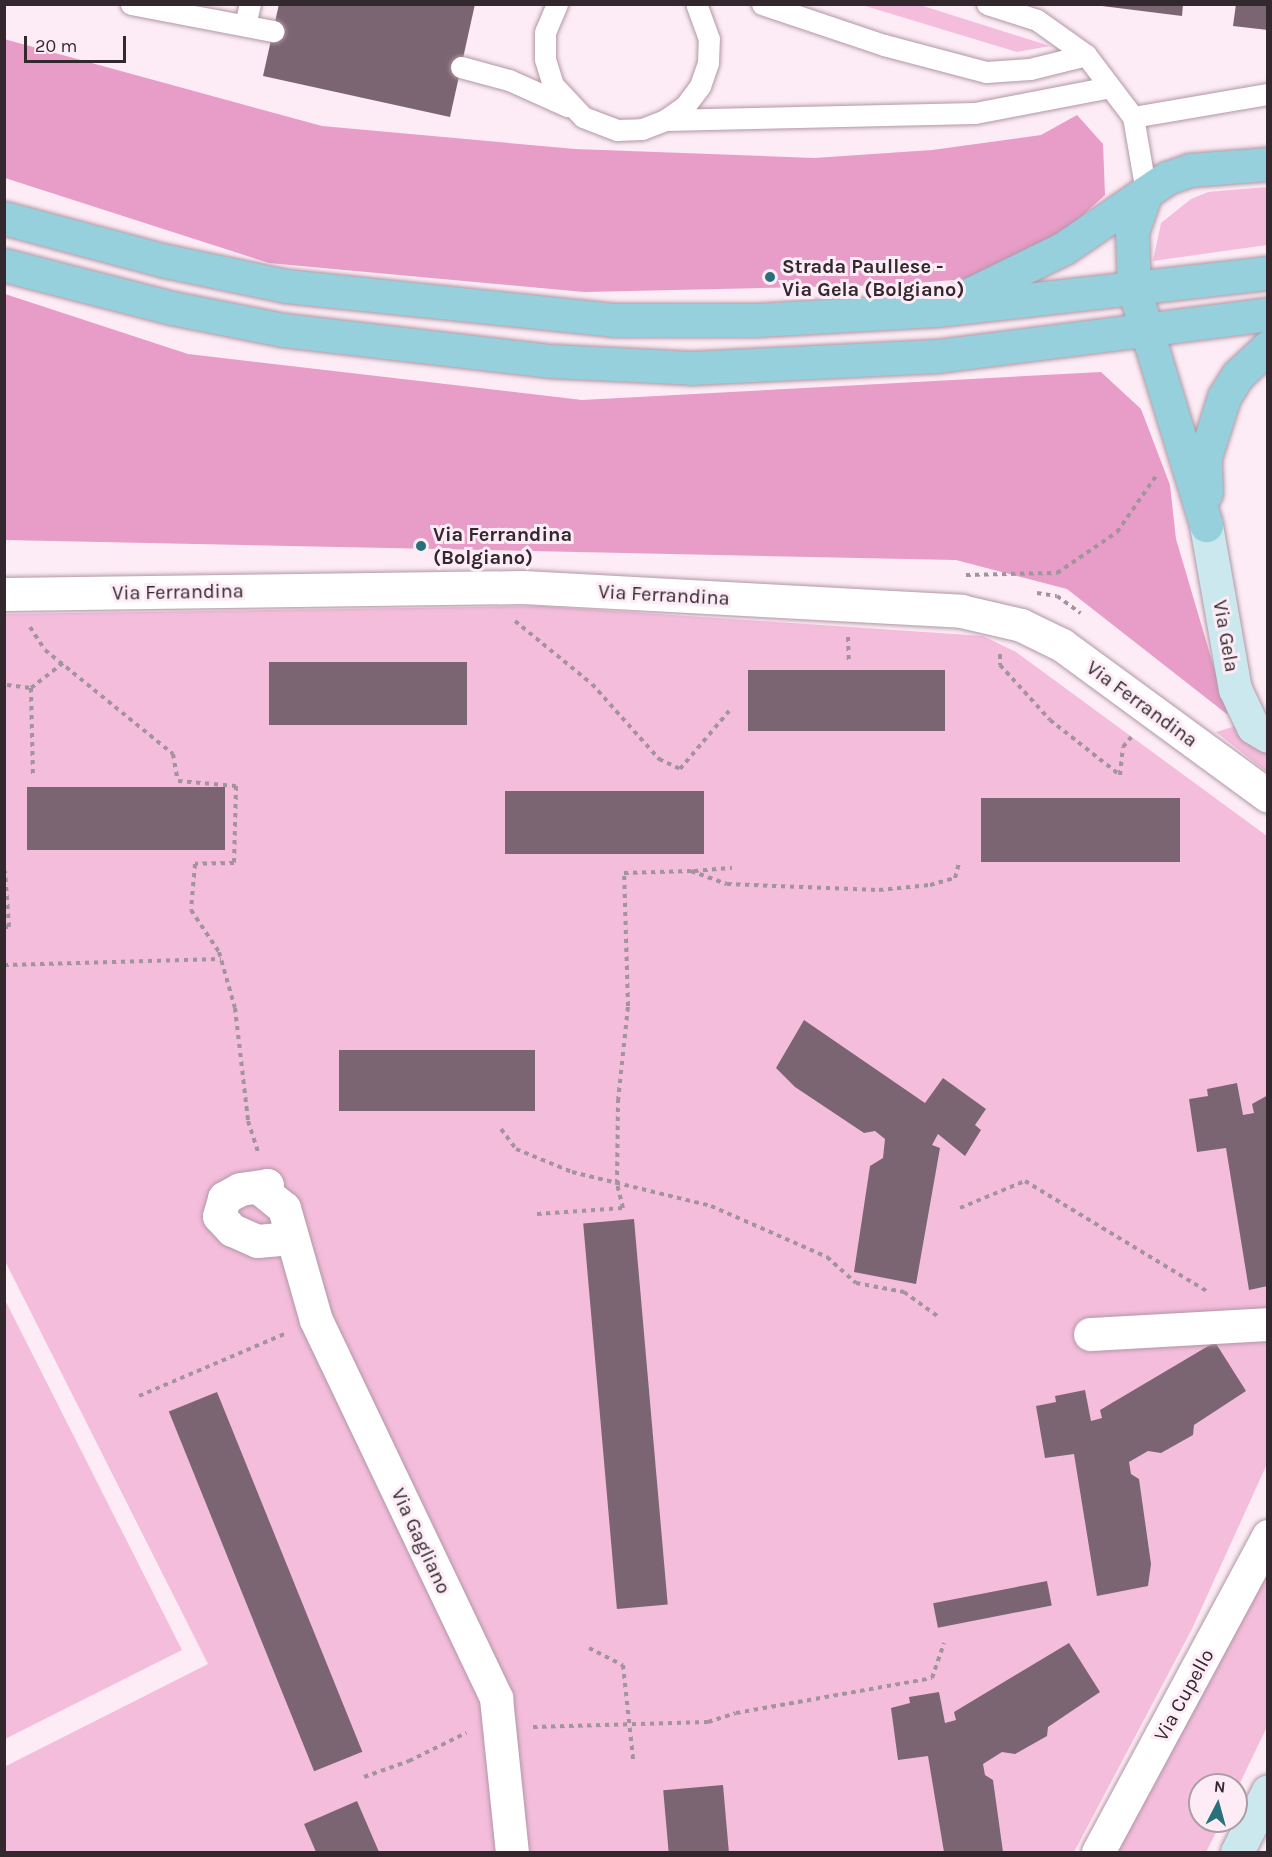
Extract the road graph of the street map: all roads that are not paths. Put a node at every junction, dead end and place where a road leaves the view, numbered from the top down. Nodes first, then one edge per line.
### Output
1 (131, 4) edge
2 (557, 4) edge
3 (696, 4) edge
4 (762, 4) edge
5 (991, 5) edge
6 (247, 15) edge
7 (273, 31) dead end
8 (1086, 55) junction
9 (461, 67) dead end
10 (1110, 87) junction
11 (1268, 94) edge
12 (569, 106) junction
13 (1133, 117) junction
14 (665, 120) junction
15 (1268, 164) edge
16 (1146, 192) junction
17 (4, 218) edge
18 (4, 265) edge
19 (1268, 273) edge
20 (1134, 289) junction
21 (937, 310) junction
22 (1268, 314) edge
23 (1144, 332) junction
24 (1268, 347) edge
25 (1206, 525) junction
26 (6, 593) edge
27 (1268, 736) edge
28 (1268, 796) edge
29 (291, 1238) junction
30 (1268, 1324) edge
31 (1090, 1334) dead end
32 (1268, 1536) edge
33 (1268, 1791) edge
34 (512, 1852) edge
35 (1098, 1852) edge
36 (1237, 1852) edge

1 - 6 lane
2 - 12 lane
3 - 14 lane
4 - 8 lane
5 - 8 lane
6 - 7 lane
8 - 10 lane
9 - 12 lane
10 - 13 lane
10 - 14 lane
11 - 13 lane
12 - 14 lane
13 - 16 lane
15 - 16 main road
16 - 20 main road
16 - 21 main road
17 - 21 main road
18 - 23 main road
19 - 20 main road
20 - 21 main road
20 - 23 main road
22 - 23 main road
23 - 25 main road
24 - 25 main road
25 - 27 street, Via Gela
26 - 28 street, Via Ferrandina
29 - 29 street, Via Gagliano
29 - 34 street, Via Gagliano
30 - 31 street
32 - 35 street, Via Cupello
33 - 36 street

